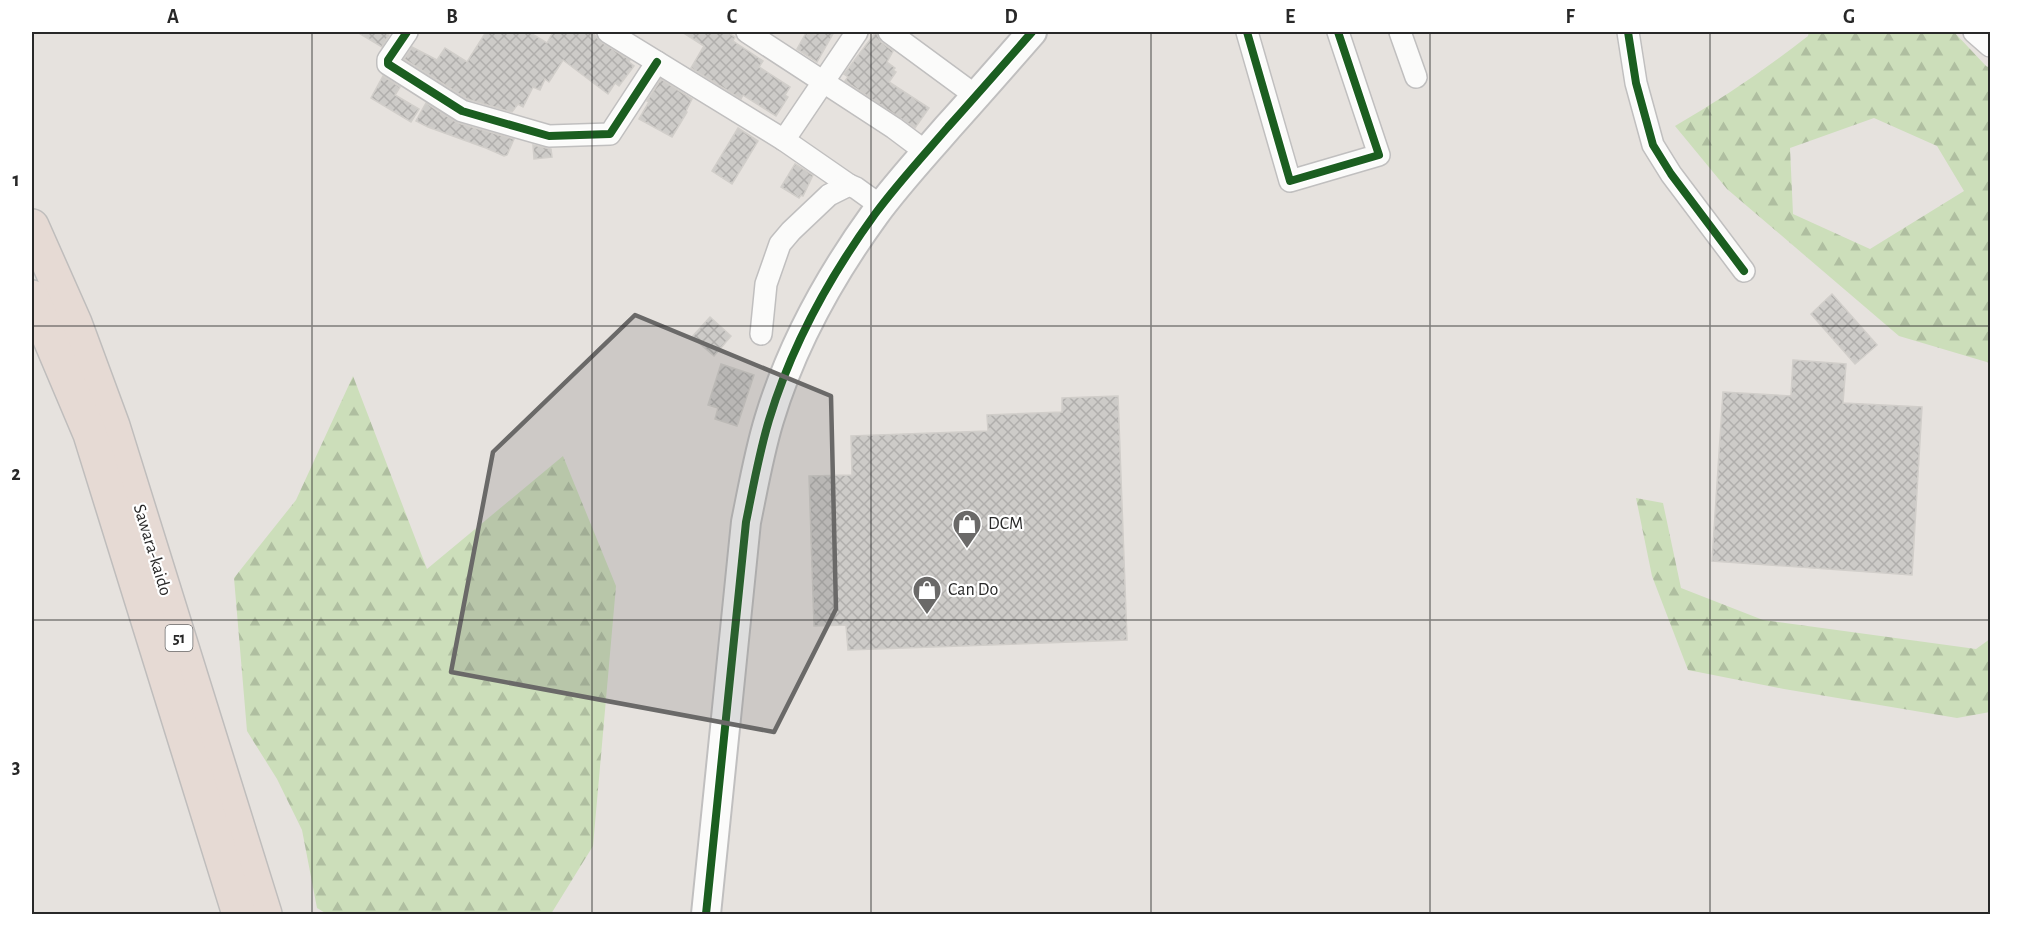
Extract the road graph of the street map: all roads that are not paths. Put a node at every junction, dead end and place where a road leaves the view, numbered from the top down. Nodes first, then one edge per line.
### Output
1 (407, 32) edge
2 (608, 32) edge
3 (747, 32) edge
4 (858, 32) edge
5 (889, 32) edge
6 (1030, 32) edge
7 (1247, 32) edge
8 (1338, 32) edge
9 (1400, 32) edge
10 (1628, 32) edge
11 (1974, 32) edge
12 (1990, 46) edge
13 (657, 62) junction
14 (1416, 77) dead end
15 (824, 81) junction
16 (976, 96) junction
17 (783, 140) junction
18 (926, 152) junction
19 (849, 185) junction
20 (881, 206) junction
21 (32, 226) edge
22 (1744, 271) dead end
23 (32, 297) edge
24 (760, 334) dead end
25 (102, 430) junction
26 (232, 853) junction
27 (239, 915) edge
28 (265, 915) edge
29 (706, 915) edge

1 - 13 street
2 - 13 street
3 - 15 street
4 - 15 street
5 - 16 street
6 - 16 street
7 - 8 street
9 - 14 street
10 - 22 street
11 - 12 street
13 - 17 street
15 - 17 street
15 - 18 street
16 - 18 street
17 - 19 street
18 - 20 street
19 - 20 street
19 - 24 street
20 - 29 street
21 - 25 highway, Sawara-kaido / 51
23 - 25 highway, Sawara-kaido / 51
25 - 26 highway, Sawara-kaido / 51
26 - 27 highway, Sawara-kaido / 51
26 - 28 highway, Sawara-kaido / 51

